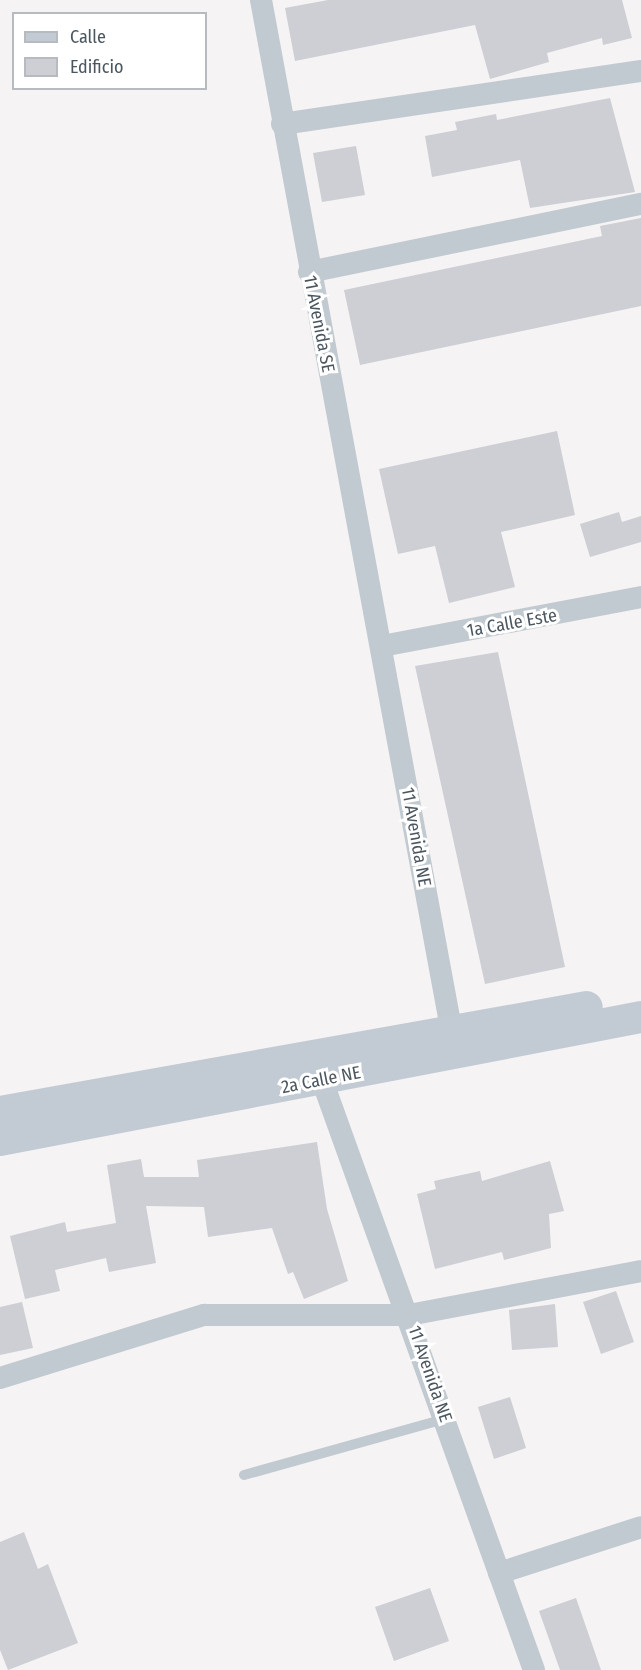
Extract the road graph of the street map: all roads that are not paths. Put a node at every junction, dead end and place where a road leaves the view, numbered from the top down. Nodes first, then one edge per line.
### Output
1 (261, 0) edge
2 (639, 78) edge
3 (282, 124) junction
4 (641, 204) edge
5 (309, 272) junction
6 (641, 597) edge
7 (382, 646) junction
8 (641, 998) edge
9 (641, 1017) edge
10 (451, 1028) junction
11 (322, 1080) junction
12 (0, 1112) edge
13 (0, 1140) edge
14 (641, 1271) edge
15 (409, 1315) junction
16 (0, 1378) edge
17 (446, 1419) junction
18 (244, 1475) dead end
19 (641, 1527) edge
20 (499, 1573) junction
21 (534, 1670) edge

1 - 3 street, 11 Avenida SE
2 - 3 street
3 - 5 street, 11 Avenida SE
4 - 5 street
5 - 7 street, 11 Avenida SE
6 - 7 street, 1a Calle Este
7 - 10 street, 11 Avenida NE
8 - 10 main road, 2a Calle NE
9 - 11 main road, 2a Calle NE
10 - 12 main road, 2a Calle NE
11 - 13 main road, 2a Calle NE
11 - 15 street, 11 Avenida NE
14 - 15 street
15 - 16 street
15 - 17 street, 11 Avenida NE
17 - 18 lane
17 - 20 street, 11 Avenida NE
19 - 20 street
20 - 21 street, 11 Avenida NE

